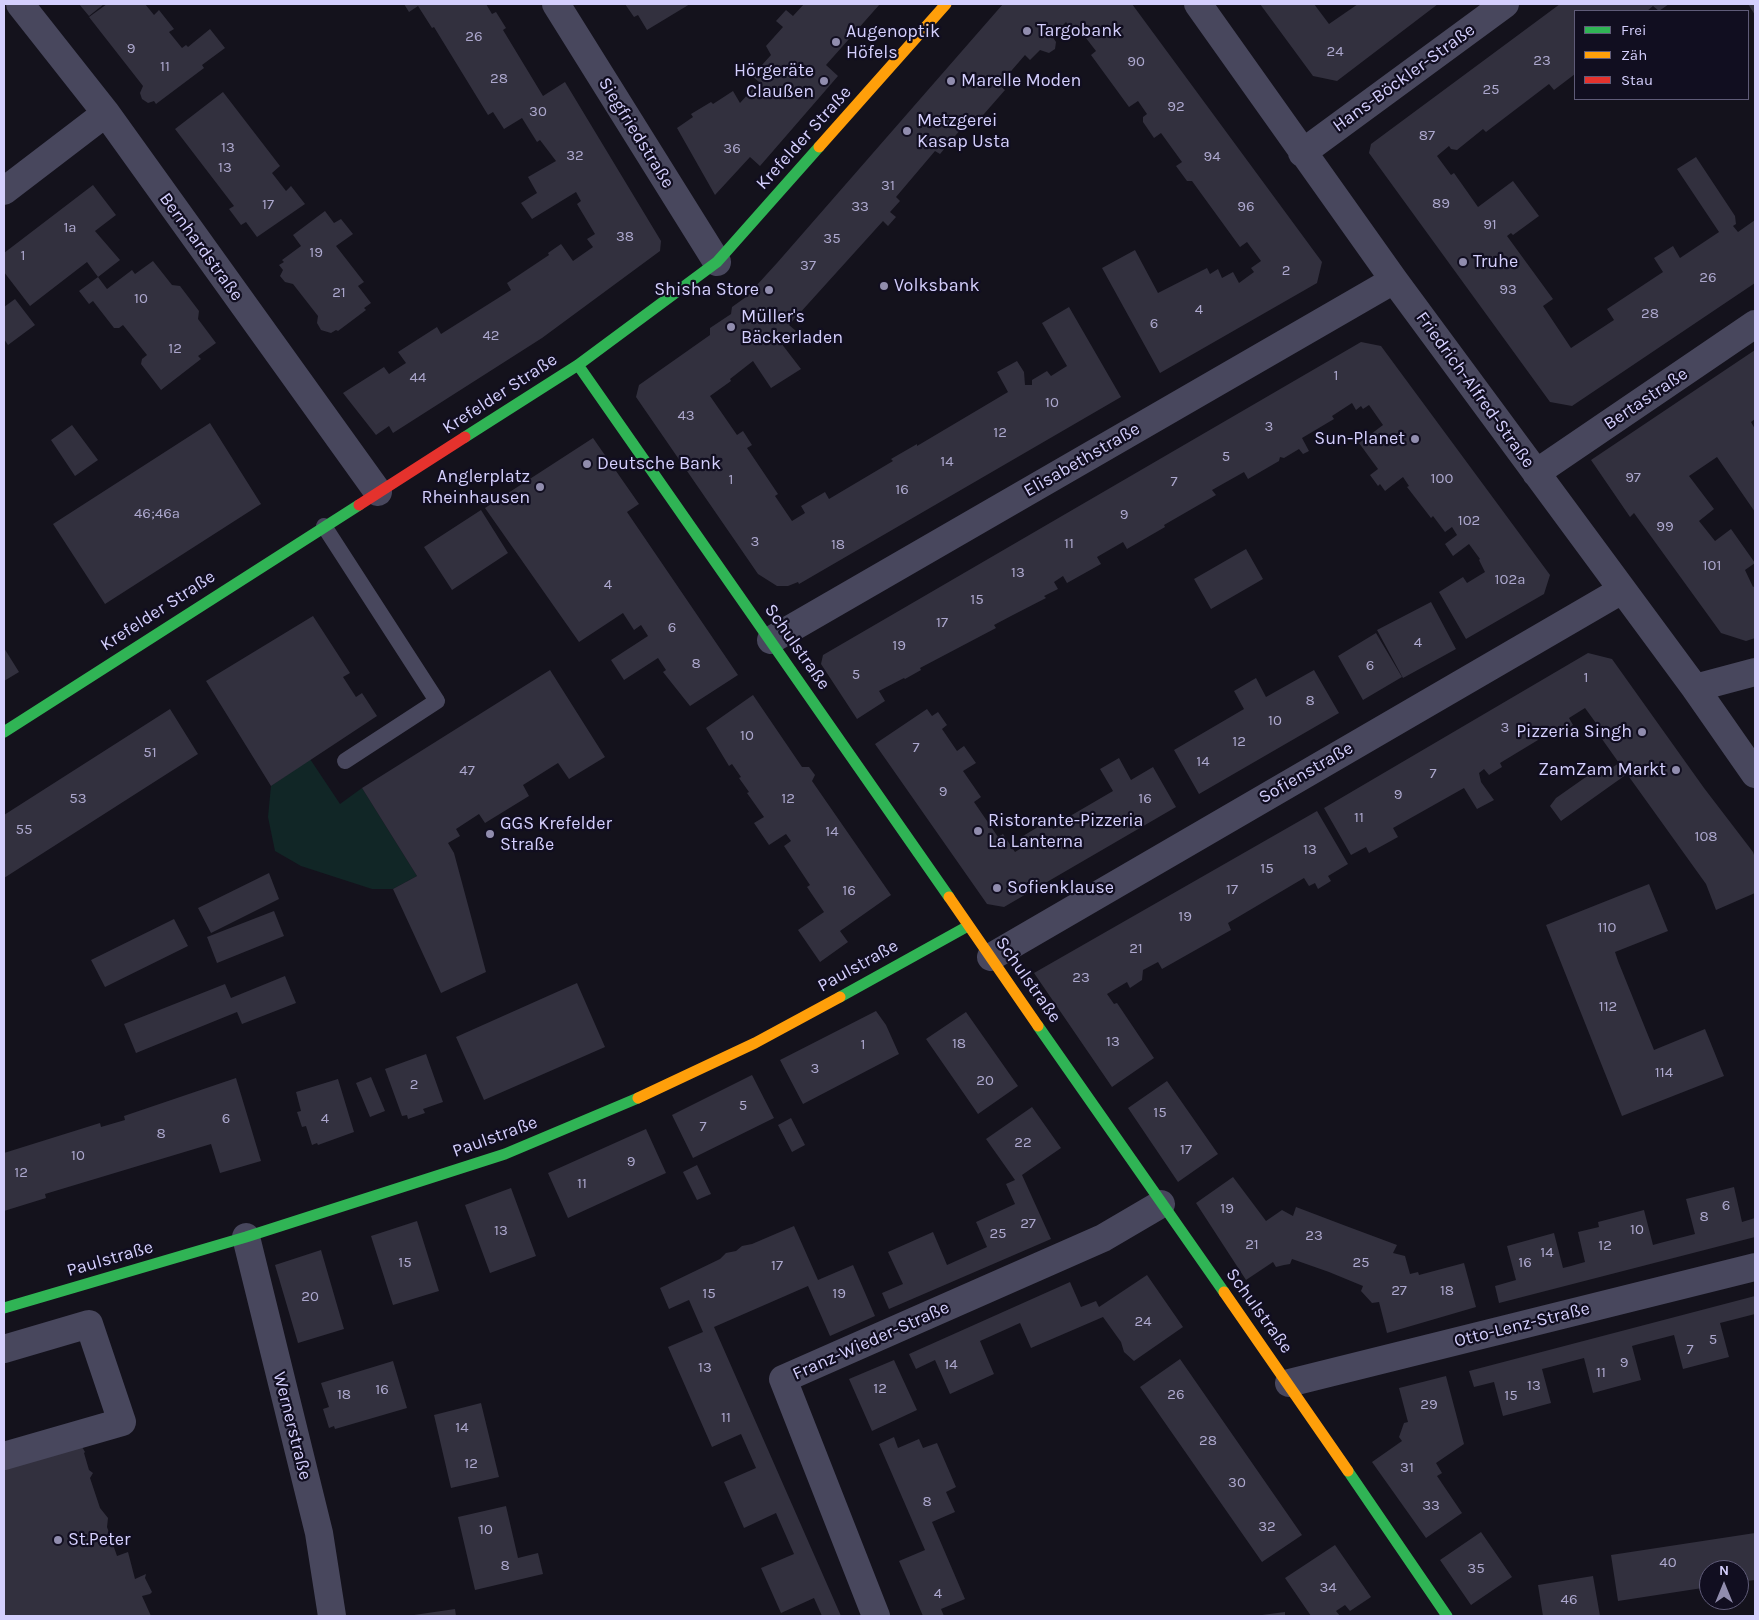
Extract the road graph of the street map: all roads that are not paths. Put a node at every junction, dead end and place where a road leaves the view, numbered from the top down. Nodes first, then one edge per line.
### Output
1 (20, 4) edge
2 (556, 4) edge
3 (946, 4) edge
4 (1198, 4) edge
5 (1505, 4) edge
6 (106, 113) junction
7 (1302, 153) junction
8 (4, 191) edge
9 (717, 262) junction
10 (1394, 280) junction
11 (1755, 324) edge
12 (578, 365) junction
13 (1536, 474) junction
14 (378, 492) junction
15 (324, 526) junction
16 (1622, 590) junction
17 (771, 640) junction
18 (1755, 672) edge
19 (1695, 688) junction
20 (4, 732) edge
21 (345, 761) dead end
22 (1755, 774) edge
23 (968, 926) junction
24 (991, 957) junction
25 (1161, 1204) junction
26 (246, 1237) junction
27 (1755, 1267) edge
28 (4, 1308) edge
29 (4, 1349) edge
30 (1289, 1383) junction
31 (4, 1456) edge
32 (332, 1616) edge
33 (876, 1616) edge
34 (1447, 1616) edge

1 - 6 street, Bernhardstraße
2 - 9 street, Siegfriedstraße
3 - 9 street, Krefelder Straße
4 - 7 street, Friedrich-Alfred-Straße
5 - 7 street, Hans-Böckler-Straße
6 - 8 street
6 - 14 street, Bernhardstraße
7 - 10 street, Friedrich-Alfred-Straße
9 - 12 street, Krefelder Straße
10 - 13 street, Friedrich-Alfred-Straße
10 - 17 street, Elisabethstraße
11 - 13 street, Bertastraße
12 - 14 street, Krefelder Straße
12 - 17 street, Schulstraße
13 - 16 street, Friedrich-Alfred-Straße
14 - 15 street, Krefelder Straße
15 - 20 street, Krefelder Straße
15 - 21 lane
16 - 19 street, Friedrich-Alfred-Straße
16 - 24 street, Sofienstraße
17 - 23 street, Schulstraße
18 - 19 street
19 - 22 street, Friedrich-Alfred-Straße
23 - 24 street, Schulstraße
23 - 26 street, Paulstraße
24 - 25 street, Schulstraße
25 - 30 street, Schulstraße
25 - 33 street, Franz-Wieder-Straße
26 - 28 street, Paulstraße
26 - 32 street, Wernerstraße
27 - 30 street, Otto-Lenz-Straße
29 - 31 street
30 - 34 street, Schulstraße

